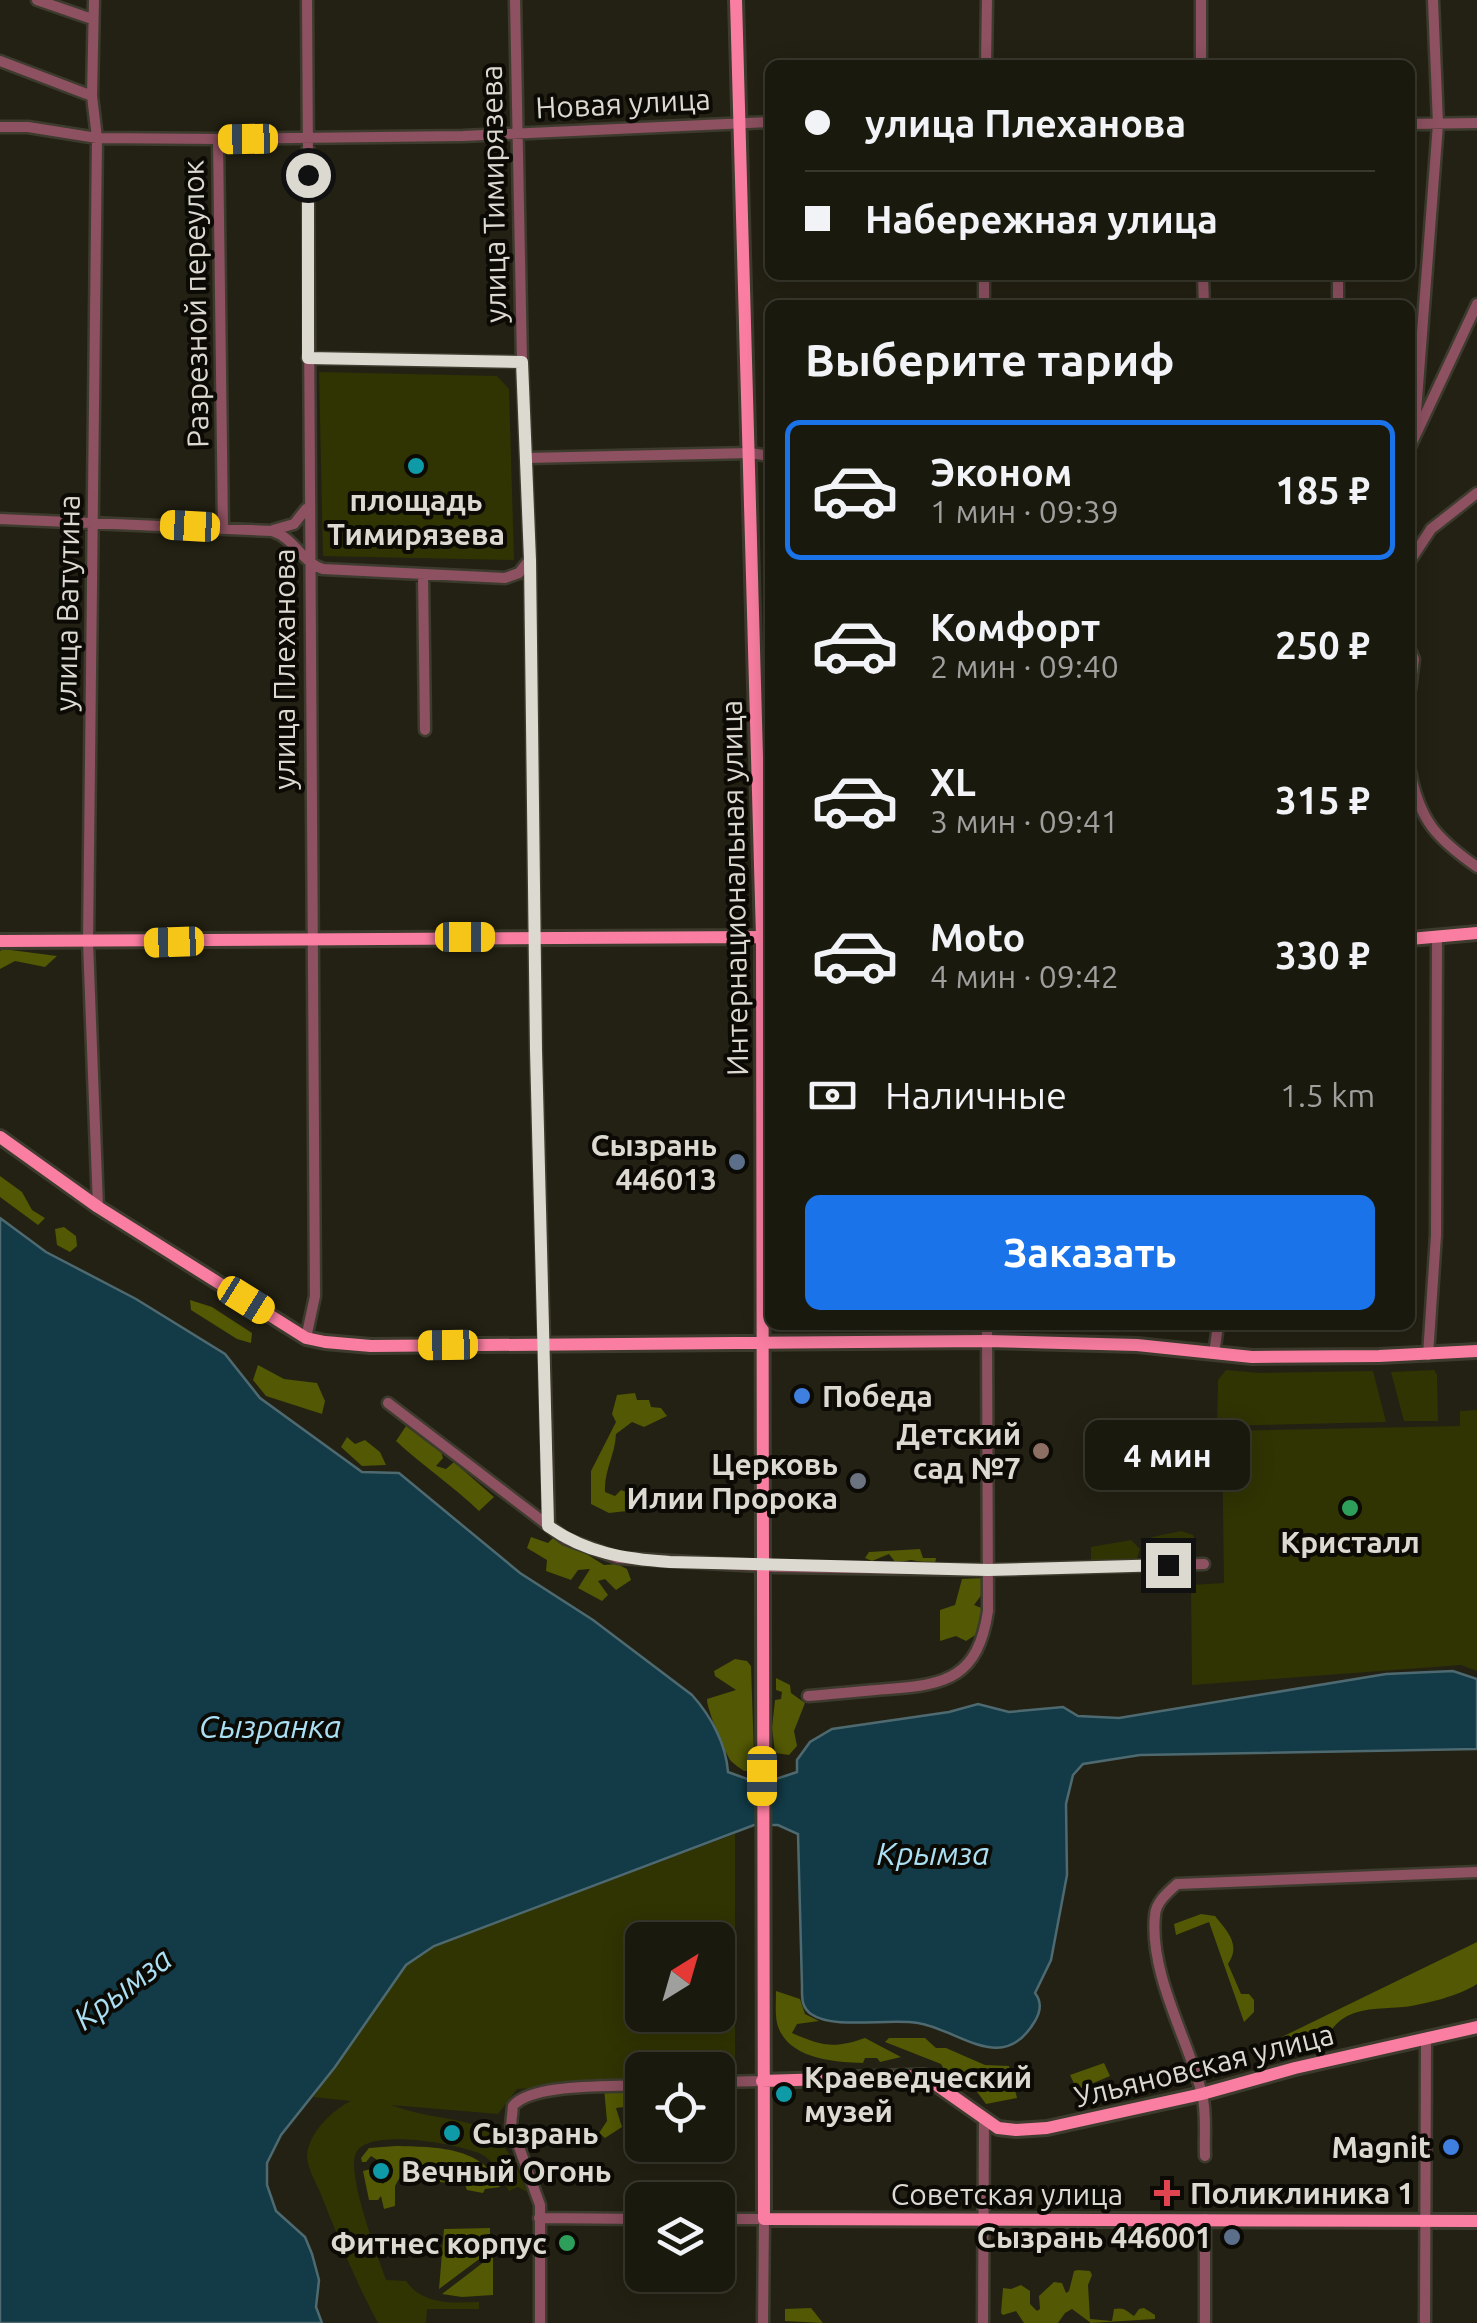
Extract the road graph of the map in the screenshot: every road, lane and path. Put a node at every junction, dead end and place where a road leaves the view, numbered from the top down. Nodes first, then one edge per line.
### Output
1 (37, 0) edge
2 (94, 0) edge
3 (307, 0) edge
4 (515, 0) edge
5 (736, 0) edge
6 (987, 0) edge
7 (1201, 0) edge
8 (1433, 0) edge
9 (92, 19) junction
10 (0, 60) edge
11 (986, 60) edge
12 (1200, 60) edge
13 (92, 96) junction
14 (739, 122) junction
15 (765, 122) edge
16 (1477, 123) edge
17 (1415, 124) edge
18 (1438, 124) junction
19 (0, 127) edge
20 (516, 134) junction
21 (97, 138) junction
22 (308, 138) junction
23 (218, 140) junction
24 (1477, 304) edge
25 (308, 358) junction
26 (522, 362) junction
27 (1415, 405) edge
28 (1415, 436) edge
29 (750, 453) junction
30 (765, 455) edge
31 (527, 458) junction
32 (1477, 493) edge
33 (308, 503) junction
34 (0, 519) edge
35 (93, 522) junction
36 (223, 528) junction
37 (272, 530) junction
38 (1415, 553) edge
39 (530, 560) junction
40 (309, 564) junction
41 (423, 574) junction
42 (425, 730) dead end
43 (1415, 796) edge
44 (1477, 867) edge
45 (765, 907) edge
46 (1477, 933) edge
47 (534, 937) junction
48 (765, 937) edge
49 (311, 938) junction
50 (1415, 938) edge
51 (1437, 938) junction
52 (0, 941) edge
53 (88, 942) junction
54 (765, 1072) edge
55 (0, 1137) edge
56 (98, 1207) junction
57 (986, 1330) edge
58 (1217, 1330) edge
59 (306, 1338) junction
60 (987, 1341) junction
61 (763, 1342) junction
62 (544, 1344) junction
63 (1477, 1351) edge
64 (1214, 1354) junction
65 (1428, 1355) junction
66 (388, 1403) dead end
67 (548, 1526) junction
68 (1204, 1564) dead end
69 (761, 1566) junction
70 (988, 1570) junction
71 (808, 1696) dead end
72 (1477, 1872) edge
73 (1477, 2027) edge
74 (1426, 2040) junction
75 (762, 2081) junction
76 (735, 2082) edge
77 (625, 2087) edge
78 (1202, 2094) junction
79 (984, 2118) junction
80 (1205, 2156) dead end
81 (539, 2218) junction
82 (625, 2219) edge
83 (735, 2219) edge
84 (764, 2219) junction
85 (983, 2219) junction
86 (1206, 2220) junction
87 (1426, 2222) junction
88 (1477, 2222) edge
89 (540, 2323) edge
90 (763, 2323) edge
91 (982, 2323) edge
92 (1205, 2323) edge
93 (1425, 2323) edge

1 - 9 street
2 - 9 street, улица Ватутина
3 - 22 street, улица Плеханова
4 - 20 street, улица Тимирязева
5 - 14 main road, Интернациональная улица
6 - 11 street
7 - 12 street
8 - 18 street
9 - 13 street, улица Ватутина
10 - 13 street
13 - 21 street, улица Ватутина
14 - 15 street, Новая улица
14 - 20 street, Новая улица
14 - 29 main road, Интернациональная улица
16 - 18 street
17 - 18 street
18 - 27 street
19 - 21 street, Новая улица
20 - 22 street, Новая улица
20 - 26 street, улица Тимирязева
21 - 23 street, Новая улица
21 - 35 street, улица Ватутина
22 - 23 street, Новая улица
22 - 25 street, улица Плеханова
23 - 36 street, Разрезной переулок
24 - 28 street
25 - 26 street
25 - 33 street, улица Плеханова
26 - 31 street, улица Тимирязева
29 - 30 street
29 - 31 street
29 - 45 main road, Интернациональная улица
31 - 39 street, улица Тимирязева
32 - 38 street
33 - 37 street
33 - 40 street, улица Плеханова
34 - 35 street
35 - 36 street
35 - 53 street, улица Ватутина
36 - 37 street
37 - 40 street
39 - 41 street
39 - 47 street, улица Тимирязева
40 - 41 street
40 - 49 street, улица Плеханова
41 - 42 street
43 - 44 street
46 - 51 main road
47 - 48 main road
47 - 49 main road
47 - 62 street, улица Тимирязева
49 - 53 main road
49 - 59 street, улица Плеханова
50 - 51 main road
51 - 65 street
52 - 53 main road
53 - 56 street, улица Ватутина
54 - 61 main road, Интернациональная улица
55 - 56 main road
56 - 59 main road
57 - 60 street
58 - 64 street
59 - 62 main road
60 - 61 main road
60 - 64 main road
60 - 70 street
61 - 62 main road
61 - 69 main road, Интернациональная улица
62 - 67 street, улица Тимирязева
63 - 65 main road
64 - 65 main road
66 - 67 street
67 - 69 street
68 - 70 street
69 - 70 street
69 - 75 main road, Интернациональная улица
70 - 71 street
72 - 78 street
73 - 74 main road, Ульяновская улица
74 - 78 main road, Ульяновская улица
74 - 87 street
75 - 76 street, Ульяновская улица
75 - 79 main road, Ульяновская улица
75 - 84 main road, Интернациональная улица
77 - 81 street
78 - 79 main road, Ульяновская улица
78 - 80 street
79 - 85 street
81 - 82 street
81 - 89 street
83 - 84 street, Советская улица
84 - 85 main road, Советская улица
84 - 90 street
85 - 86 main road, Советская улица
85 - 91 street
86 - 87 main road, Советская улица
86 - 92 street
87 - 88 main road, Советская улица
87 - 93 street

